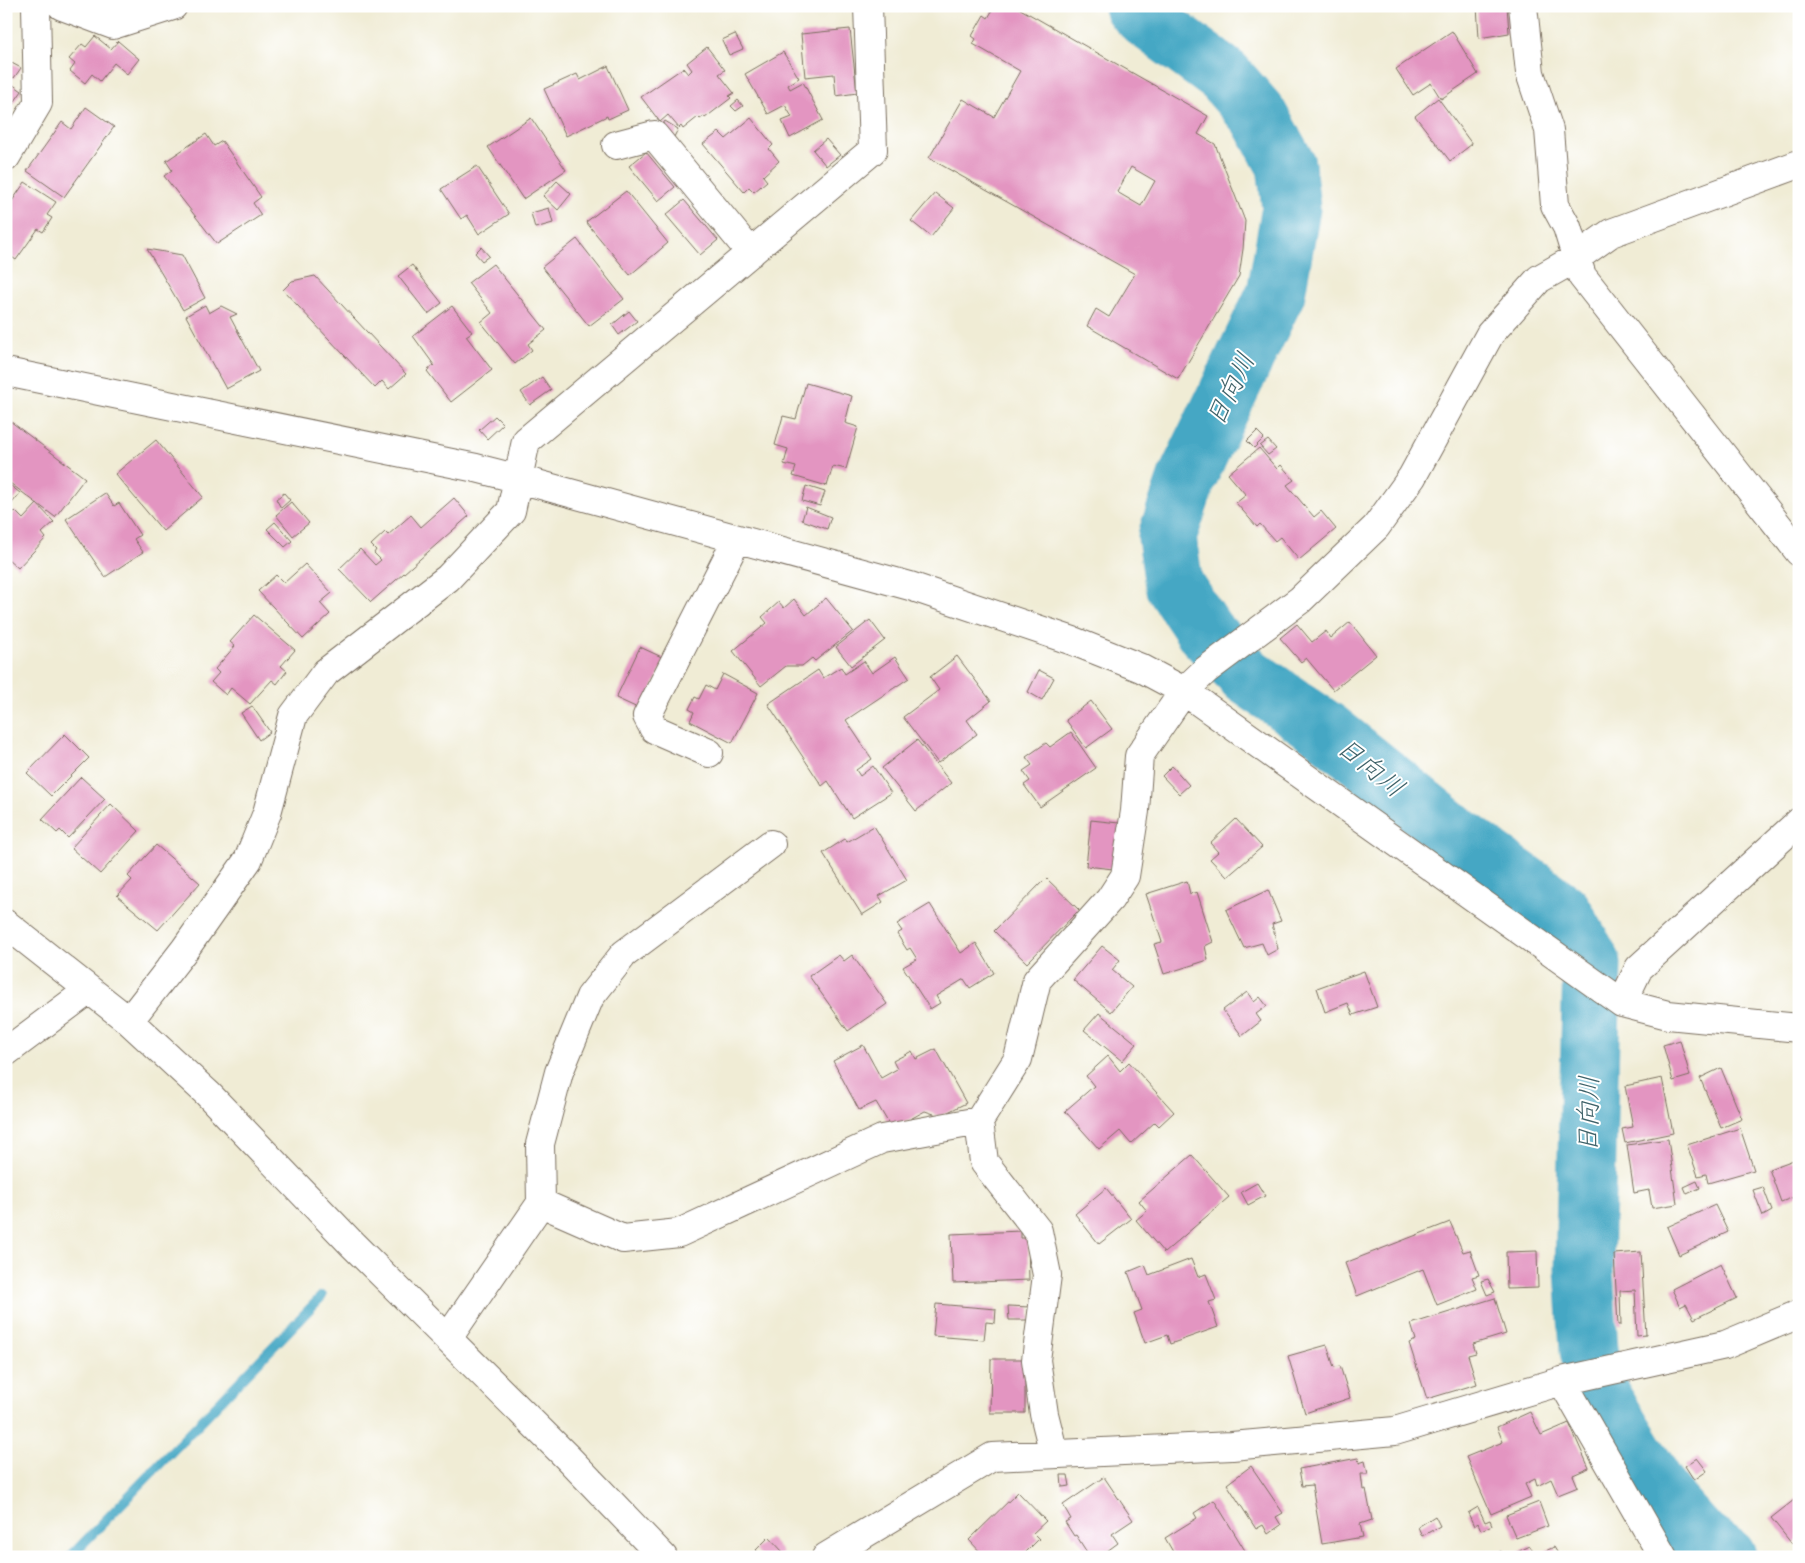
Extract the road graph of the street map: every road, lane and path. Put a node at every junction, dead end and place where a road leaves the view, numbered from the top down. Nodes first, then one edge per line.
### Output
1 (36, 6) edge
2 (62, 6) edge
3 (173, 6) edge
4 (868, 6) edge
5 (1523, 6) edge
6 (616, 145) dead end
7 (6, 157) edge
8 (1799, 164) edge
9 (751, 253) junction
10 (1576, 258) junction
11 (6, 372) edge
12 (519, 479) junction
13 (737, 538) junction
14 (1799, 552) edge
15 (1184, 691) junction
16 (709, 753) dead end
17 (1799, 822) edge
18 (771, 844) dead end
19 (6, 924) edge
20 (89, 990) junction
21 (1616, 1000) junction
22 (129, 1021) junction
23 (1799, 1028) edge
24 (6, 1052) edge
25 (979, 1121) junction
26 (541, 1204) junction
27 (1799, 1314) edge
28 (448, 1338) junction
29 (1562, 1381) junction
30 (1054, 1454) junction
31 (663, 1557) edge
32 (826, 1557) edge
33 (1663, 1557) edge

1 - 7 street
2 - 3 street
4 - 9 street
5 - 10 street
6 - 9 street
8 - 10 street
9 - 12 street
10 - 14 street
10 - 15 street
11 - 12 street
12 - 13 street
12 - 22 street
13 - 15 street
13 - 16 street
15 - 21 street
15 - 25 street
17 - 21 street
18 - 26 street
19 - 20 street
20 - 22 street
20 - 24 street
21 - 23 street
22 - 28 street
25 - 26 street
25 - 30 street
26 - 28 street
27 - 29 street
28 - 31 street
29 - 30 street
29 - 33 street
30 - 32 street

